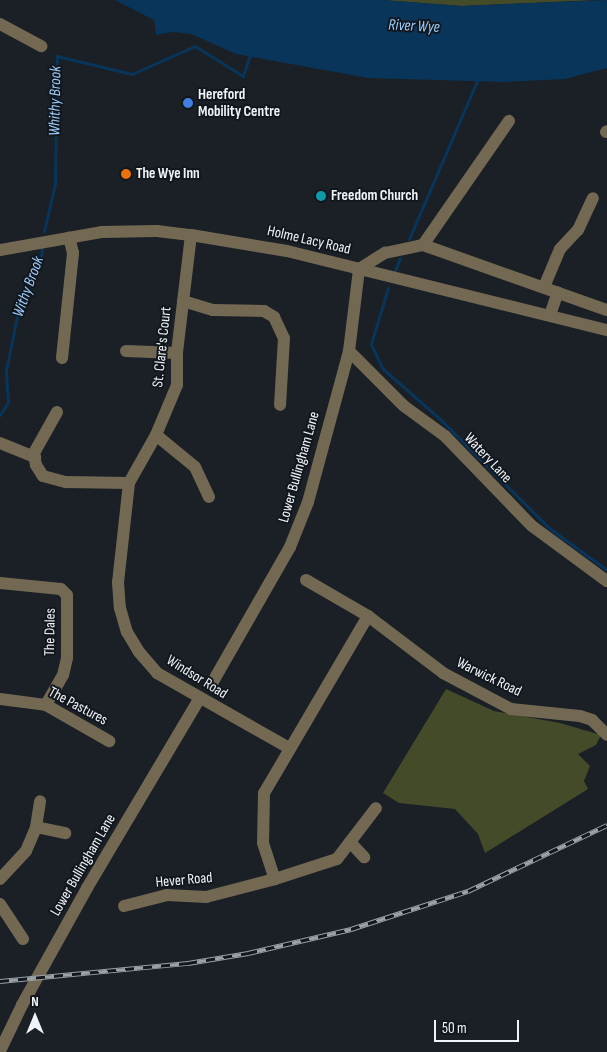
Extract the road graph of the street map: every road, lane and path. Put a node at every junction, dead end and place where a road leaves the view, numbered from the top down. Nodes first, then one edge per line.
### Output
1 (0, 24) edge
2 (41, 46) dead end
3 (509, 122) dead end
4 (593, 198) dead end
5 (191, 235) junction
6 (70, 237) junction
7 (423, 245) junction
8 (0, 250) edge
9 (359, 268) junction
10 (544, 288) junction
11 (558, 292) junction
12 (183, 300) junction
13 (607, 310) edge
14 (550, 315) junction
15 (606, 325) edge
16 (126, 351) dead end
17 (349, 351) junction
18 (177, 353) junction
19 (62, 358) dead end
20 (280, 405) dead end
21 (57, 412) dead end
22 (156, 436) junction
23 (0, 443) edge
24 (35, 456) junction
25 (128, 483) junction
26 (209, 497) dead end
27 (306, 580) dead end
28 (607, 581) edge
29 (0, 583) edge
30 (368, 616) junction
31 (211, 684) dead end
32 (0, 698) edge
33 (199, 700) junction
34 (46, 705) junction
35 (607, 735) edge
36 (109, 741) dead end
37 (289, 748) junction
38 (40, 801) dead end
39 (376, 808) dead end
40 (36, 827) junction
41 (65, 833) dead end
42 (350, 842) junction
43 (364, 857) dead end
44 (275, 879) junction
45 (0, 880) edge
46 (0, 904) edge
47 (124, 906) dead end
48 (24, 939) dead end
49 (0, 1051) edge

1 - 2 street
3 - 7 street
4 - 10 street
5 - 6 street, Holme Lacy Road
5 - 9 street, Holme Lacy Road
5 - 12 street, St. Clare's Court
6 - 8 street, Holme Lacy Road
6 - 19 street
7 - 9 street
7 - 10 street
9 - 14 street, Holme Lacy Road
9 - 17 street, Lower Bullingham Lane
10 - 11 street
11 - 13 street
11 - 14 street
12 - 18 street, St. Clare's Court
12 - 20 street
14 - 15 street, Holme Lacy Road
16 - 18 street
17 - 28 street, Watery Lane
17 - 31 street, Lower Bullingham Lane
18 - 22 street, St. Clare's Court
21 - 24 street
22 - 25 street, St. Clare's Court
22 - 26 street
23 - 24 street
24 - 25 street
25 - 33 street, Windsor Road
27 - 30 street, Warwick Road
29 - 34 street, The Dales
30 - 35 street, Warwick Road
30 - 37 street
32 - 34 street, The Pastures
33 - 37 street, Windsor Road
33 - 49 street, Lower Bullingham Lane
34 - 36 street, The Pastures
37 - 44 street
38 - 40 street
39 - 42 street, Hever Road
40 - 41 street
40 - 45 street
42 - 43 street
42 - 44 street, Hever Road
44 - 47 street, Hever Road
46 - 48 street

